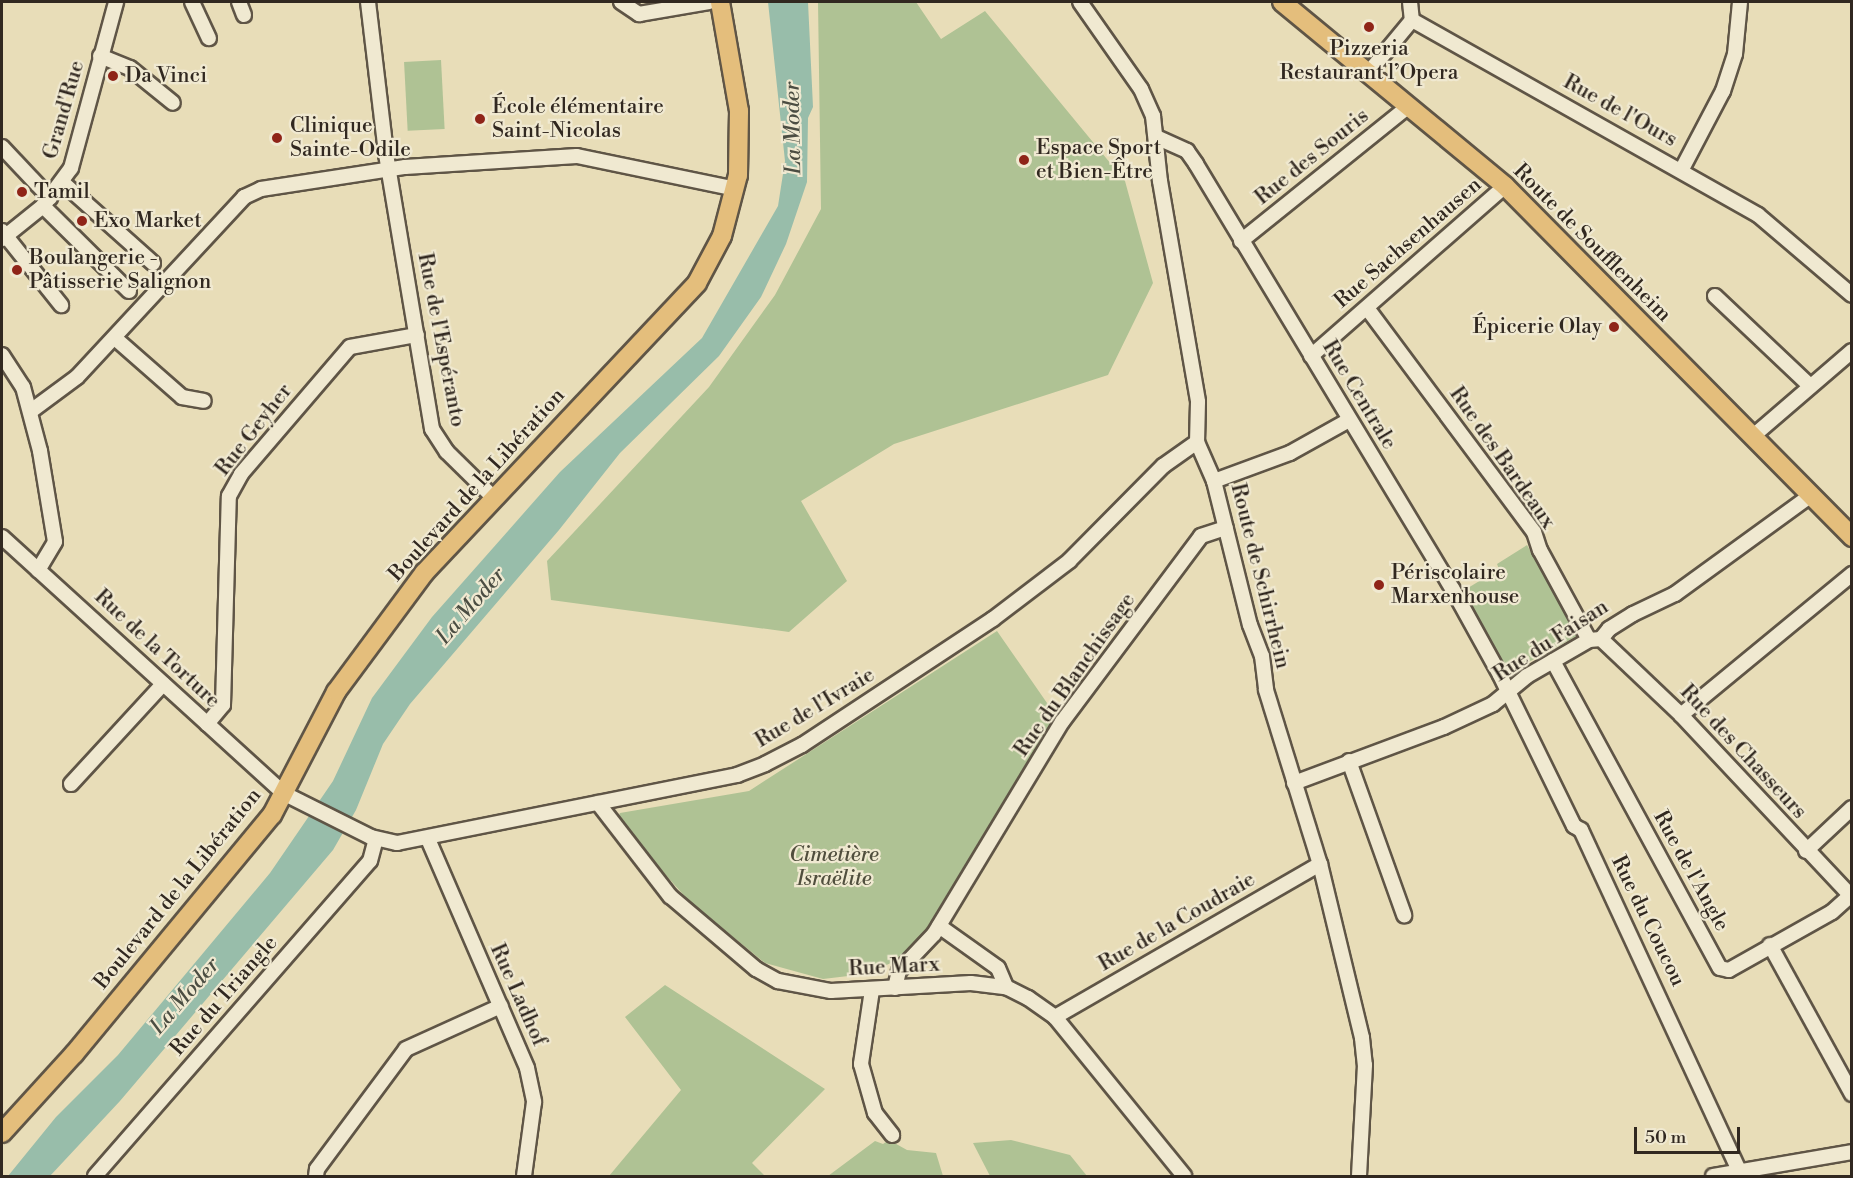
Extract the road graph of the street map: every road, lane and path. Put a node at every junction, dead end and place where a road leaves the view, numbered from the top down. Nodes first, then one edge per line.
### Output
1 (116, 2) edge
2 (192, 2) edge
3 (239, 2) edge
4 (368, 2) edge
5 (621, 2) edge
6 (709, 2) edge
7 (720, 2) edge
8 (1080, 2) edge
9 (1282, 2) edge
10 (1410, 2) edge
11 (1740, 2) edge
12 (244, 15) dead end
13 (1412, 20) junction
14 (209, 38) dead end
15 (100, 56) junction
16 (1369, 72) junction
17 (173, 102) dead end
18 (1409, 106) junction
19 (1156, 137) junction
20 (2, 147) edge
21 (1683, 169) junction
22 (389, 171) junction
23 (62, 182) junction
24 (1505, 186) junction
25 (736, 189) junction
26 (47, 202) junction
27 (3, 235) edge
28 (1241, 240) junction
29 (153, 263) dead end
30 (129, 291) dead end
31 (1851, 295) edge
32 (1715, 296) dead end
33 (61, 305) dead end
34 (1367, 308) junction
35 (417, 335) junction
36 (116, 339) junction
37 (1851, 351) edge
38 (2, 355) edge
39 (1311, 356) junction
40 (1809, 385) junction
41 (204, 401) dead end
42 (31, 411) junction
43 (1349, 420) junction
44 (1752, 437) junction
45 (1197, 442) junction
46 (1214, 481) junction
47 (1810, 496) junction
48 (493, 497) junction
49 (1226, 528) junction
50 (2, 537) edge
51 (1851, 537) edge
52 (38, 570) junction
53 (1851, 574) edge
54 (1595, 640) junction
55 (1553, 661) junction
56 (164, 684) junction
57 (1508, 693) junction
58 (1682, 715) junction
59 (207, 724) junction
60 (1349, 762) junction
61 (1294, 783) junction
62 (71, 784) dead end
63 (283, 793) junction
64 (598, 803) junction
65 (1851, 808) edge
66 (376, 839) junction
67 (428, 839) junction
68 (1806, 851) junction
69 (1320, 864) junction
70 (1851, 896) edge
71 (1404, 915) dead end
72 (939, 926) junction
73 (1770, 945) junction
74 (1006, 987) junction
75 (895, 988) junction
76 (872, 990) junction
77 (501, 1006) junction
78 (1055, 1017) junction
79 (1851, 1094) edge
80 (2, 1133) edge
81 (892, 1135) dead end
82 (1851, 1152) edge
83 (1740, 1173) junction
84 (95, 1176) edge
85 (316, 1176) edge
86 (524, 1176) edge
87 (1184, 1176) edge
88 (1359, 1176) edge
89 (1715, 1176) edge

1 - 15 street, Grand'Rue
2 - 14 street
3 - 12 street
4 - 22 street, Rue de l'Espéranto
5 - 6 street
7 - 25 main road, Boulevard de la Libération
8 - 19 street, Route de Schirrhein
9 - 16 main road, Route de Soufflenheim
10 - 13 street
11 - 21 street
13 - 16 street
13 - 21 street, Rue de l'Ours
15 - 17 street
15 - 23 street, Grand'Rue
16 - 18 main road, Route de Soufflenheim
18 - 24 main road, Route de Soufflenheim
18 - 28 street, Rue des Souris
19 - 28 street, Rue Centrale
19 - 45 street, Route de Schirrhein
20 - 26 street
21 - 31 street, Rue de l'Ours
22 - 25 street
22 - 35 street, Rue de l'Espéranto
22 - 36 street
23 - 26 street, Grand'Rue
23 - 29 street
24 - 34 street, Rue Sachsenhausen
24 - 44 main road, Route de Soufflenheim
25 - 48 main road, Boulevard de la Libération
26 - 27 street, Grand'Rue
26 - 30 street
27 - 33 street
28 - 39 street, Rue Centrale
32 - 40 street
34 - 39 street, Rue Sachsenhausen
34 - 54 street, Rue des Bardeaux
35 - 48 street, Rue de l'Espéranto
35 - 59 street, Rue Geyher
36 - 41 street
36 - 42 street
37 - 40 street
38 - 42 street
39 - 43 street, Rue Centrale
40 - 44 street
42 - 52 street
43 - 46 street
43 - 57 street, Rue Centrale
44 - 47 main road, Route de Soufflenheim
45 - 46 street, Route de Schirrhein
45 - 64 street, Rue de l'Ivraie
46 - 49 street, Route de Schirrhein
47 - 51 main road, Route de Soufflenheim
47 - 54 street, Rue du Faisan
48 - 63 main road, Boulevard de la Libération
49 - 61 street, Route de Schirrhein
49 - 72 street, Rue du Blanchissage
50 - 52 street, Rue de la Torture
52 - 56 street, Rue de la Torture
53 - 58 street
54 - 55 street, Rue du Faisan
54 - 58 street, Rue des Chasseurs
55 - 57 street, Rue du Faisan
55 - 73 street, Rue de l'Angle
56 - 59 street, Rue de la Torture
56 - 62 street
57 - 60 street, Rue du Faisan
57 - 83 street, Rue du Coucou
58 - 68 street, Rue des Chasseurs
59 - 63 street, Rue de la Torture
60 - 61 street, Rue du Faisan
60 - 71 street
61 - 69 street, Route de Schirrhein
63 - 66 street, Rue de la Torture
63 - 80 main road, Boulevard de la Libération
64 - 67 street, Rue de l'Ivraie
64 - 76 street, Rue Marx
65 - 68 street
66 - 67 street, Rue de l'Ivraie
66 - 84 street, Rue du Triangle
67 - 77 street, Rue Ladhof
68 - 70 street, Rue des Chasseurs
69 - 78 street, Rue de la Coudraie
69 - 88 street, Route de Schirrhein
70 - 73 street, Rue de l'Angle
72 - 74 street
72 - 75 street, Rue du Blanchissage
73 - 79 street
74 - 75 street, Rue Marx
74 - 78 street, Rue Marx
75 - 76 street, Rue Marx
76 - 81 street
77 - 85 street
77 - 86 street, Rue Ladhof
78 - 87 street, Rue Marx
82 - 83 street
83 - 89 street

